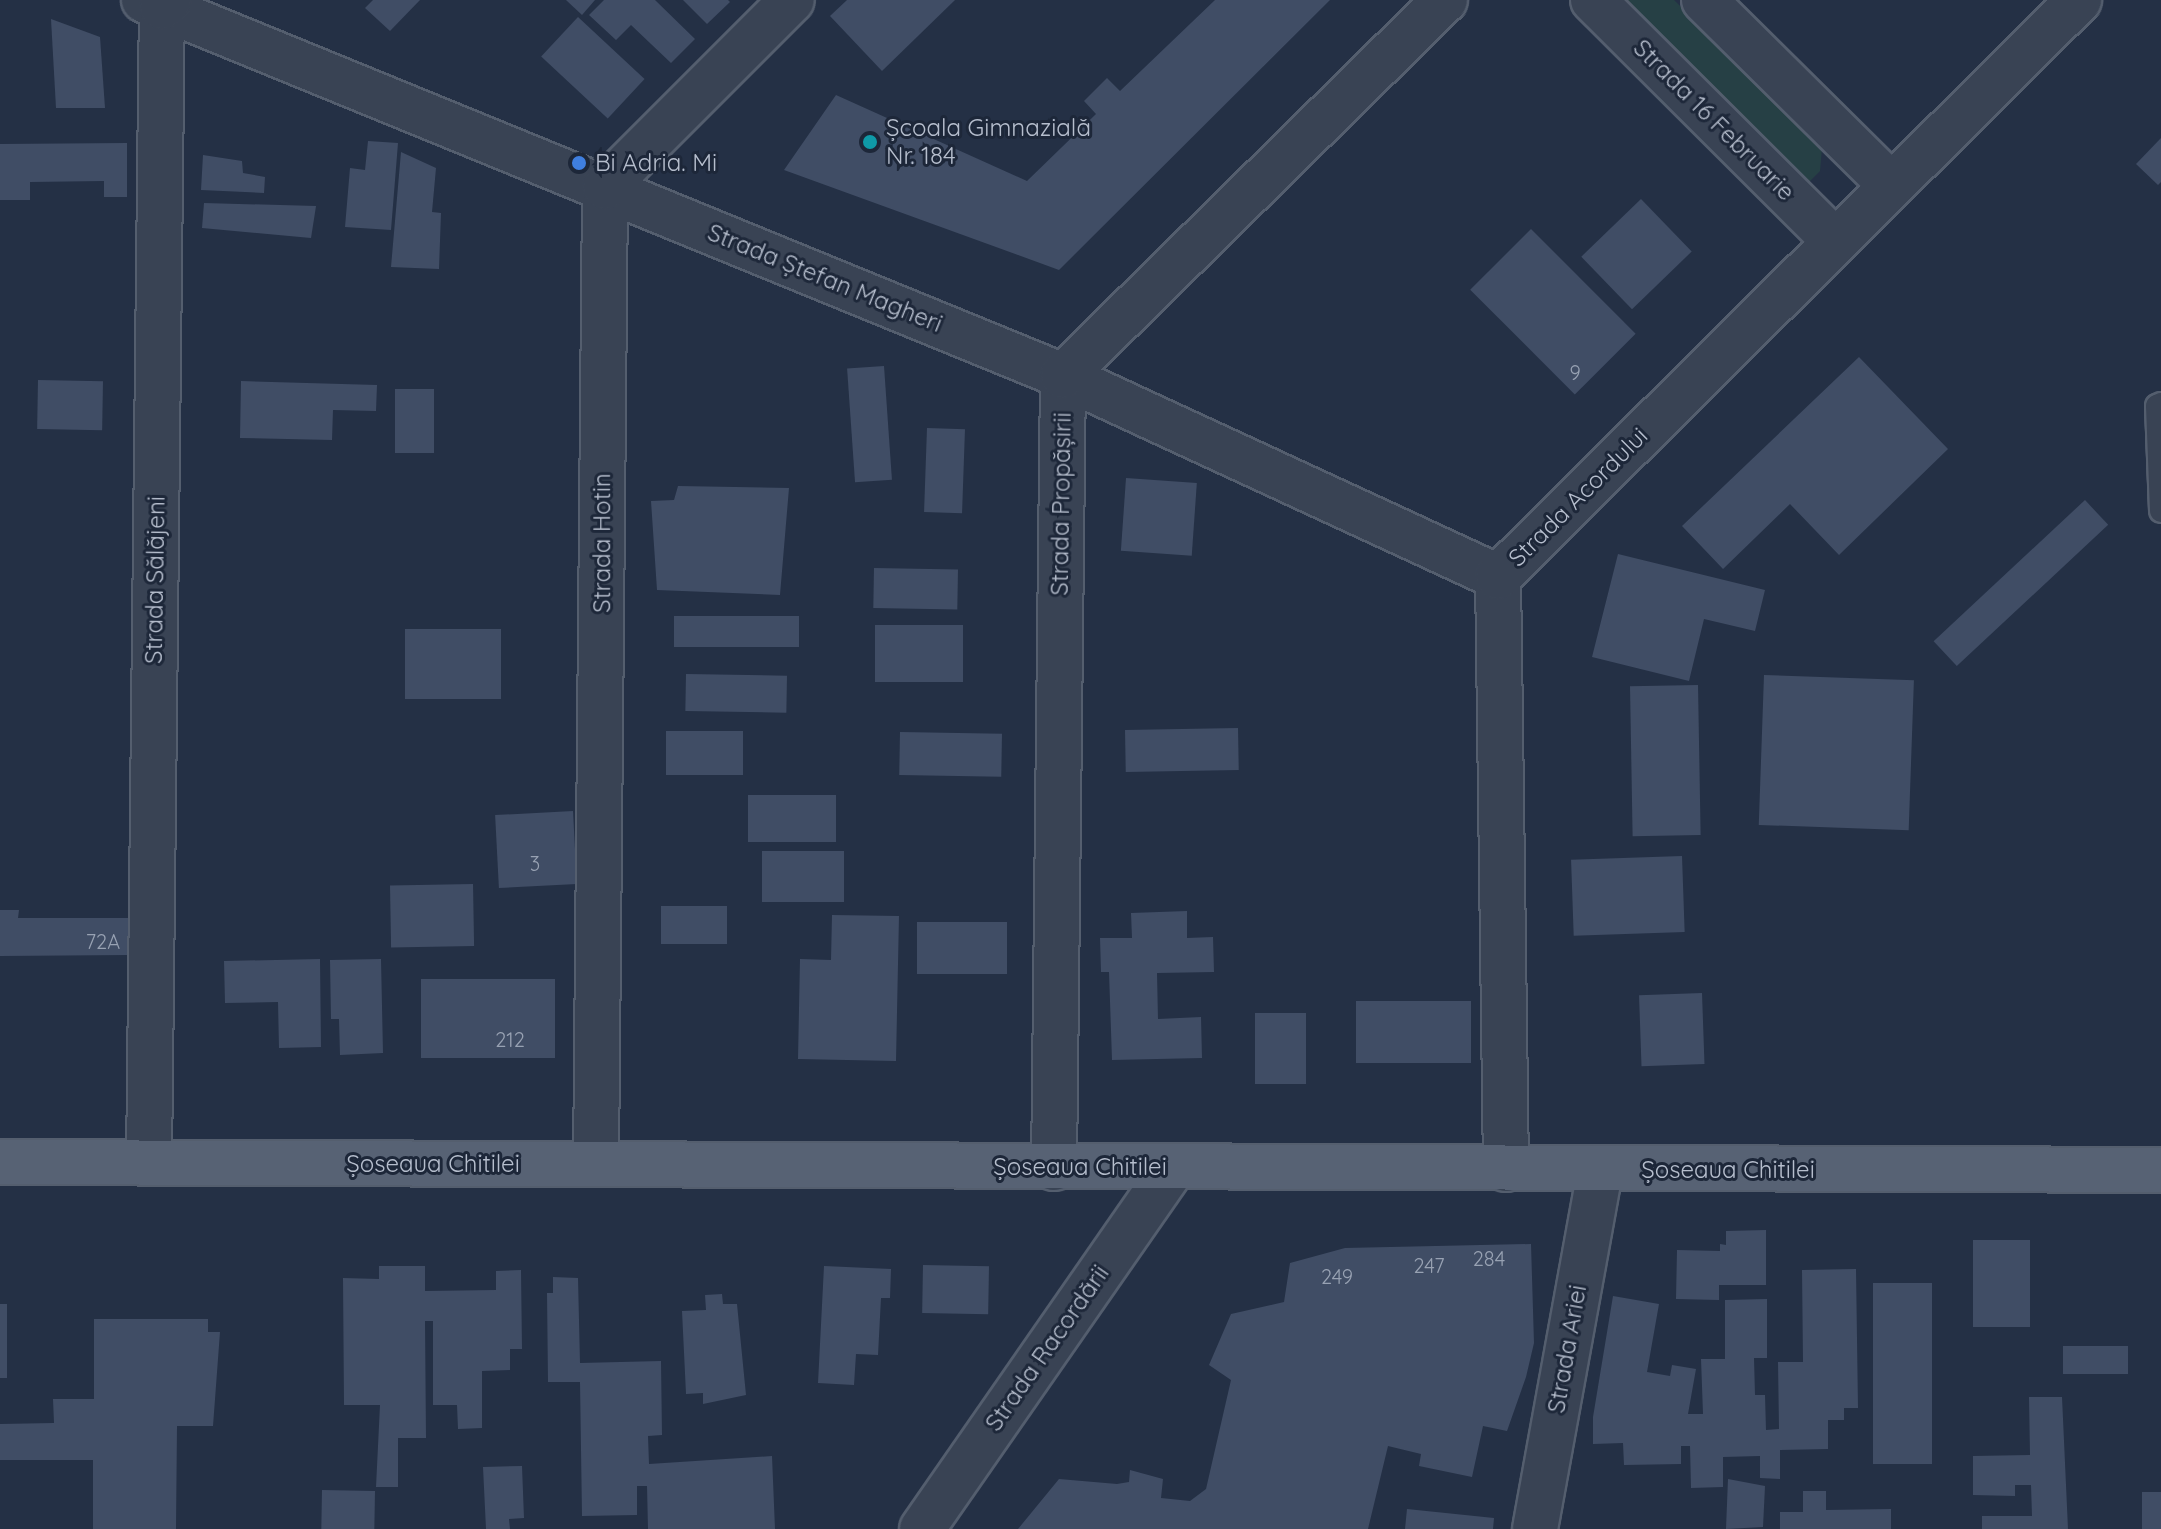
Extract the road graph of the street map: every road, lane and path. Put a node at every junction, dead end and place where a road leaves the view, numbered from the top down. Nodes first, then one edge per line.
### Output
1 (792, 0) edge
2 (1445, 0) edge
3 (1593, 0) edge
4 (1704, 0) edge
5 (2079, 0) edge
6 (158, 2) edge
7 (1891, 185) junction
8 (605, 187) junction
9 (1835, 241) junction
10 (1063, 376) junction
11 (2161, 404) edge
12 (2161, 508) edge
13 (1498, 577) junction
14 (0, 1162) edge
15 (149, 1163) junction
16 (596, 1164) junction
17 (1054, 1168) junction
18 (1173, 1168) junction
19 (1506, 1169) junction
20 (1600, 1170) junction
21 (2161, 1170) edge
22 (922, 1529) edge
23 (1535, 1529) edge

1 - 8 street
2 - 10 street
3 - 9 street, Strada 16 Februarie
4 - 7 street
5 - 7 street, Strada Acordului
6 - 8 street, Strada Ștefan Magheri
6 - 15 street, Strada Sălăjeni
7 - 9 street, Strada Acordului
8 - 10 street, Strada Ștefan Magheri
8 - 16 street, Strada Hotin
9 - 13 street, Strada Acordului
10 - 13 street, Strada Ștefan Magheri
10 - 17 street, Strada Propășirii
11 - 12 lane
13 - 19 street, Strada Acordului
14 - 15 main road, Șoseaua Chitilei
15 - 16 main road, Șoseaua Chitilei
16 - 17 main road, Șoseaua Chitilei
17 - 18 main road, Șoseaua Chitilei
18 - 19 main road, Șoseaua Chitilei
18 - 22 street, Strada Racordării
19 - 20 main road, Șoseaua Chitilei
20 - 21 main road, Șoseaua Chitilei
20 - 23 street, Strada Ariei

